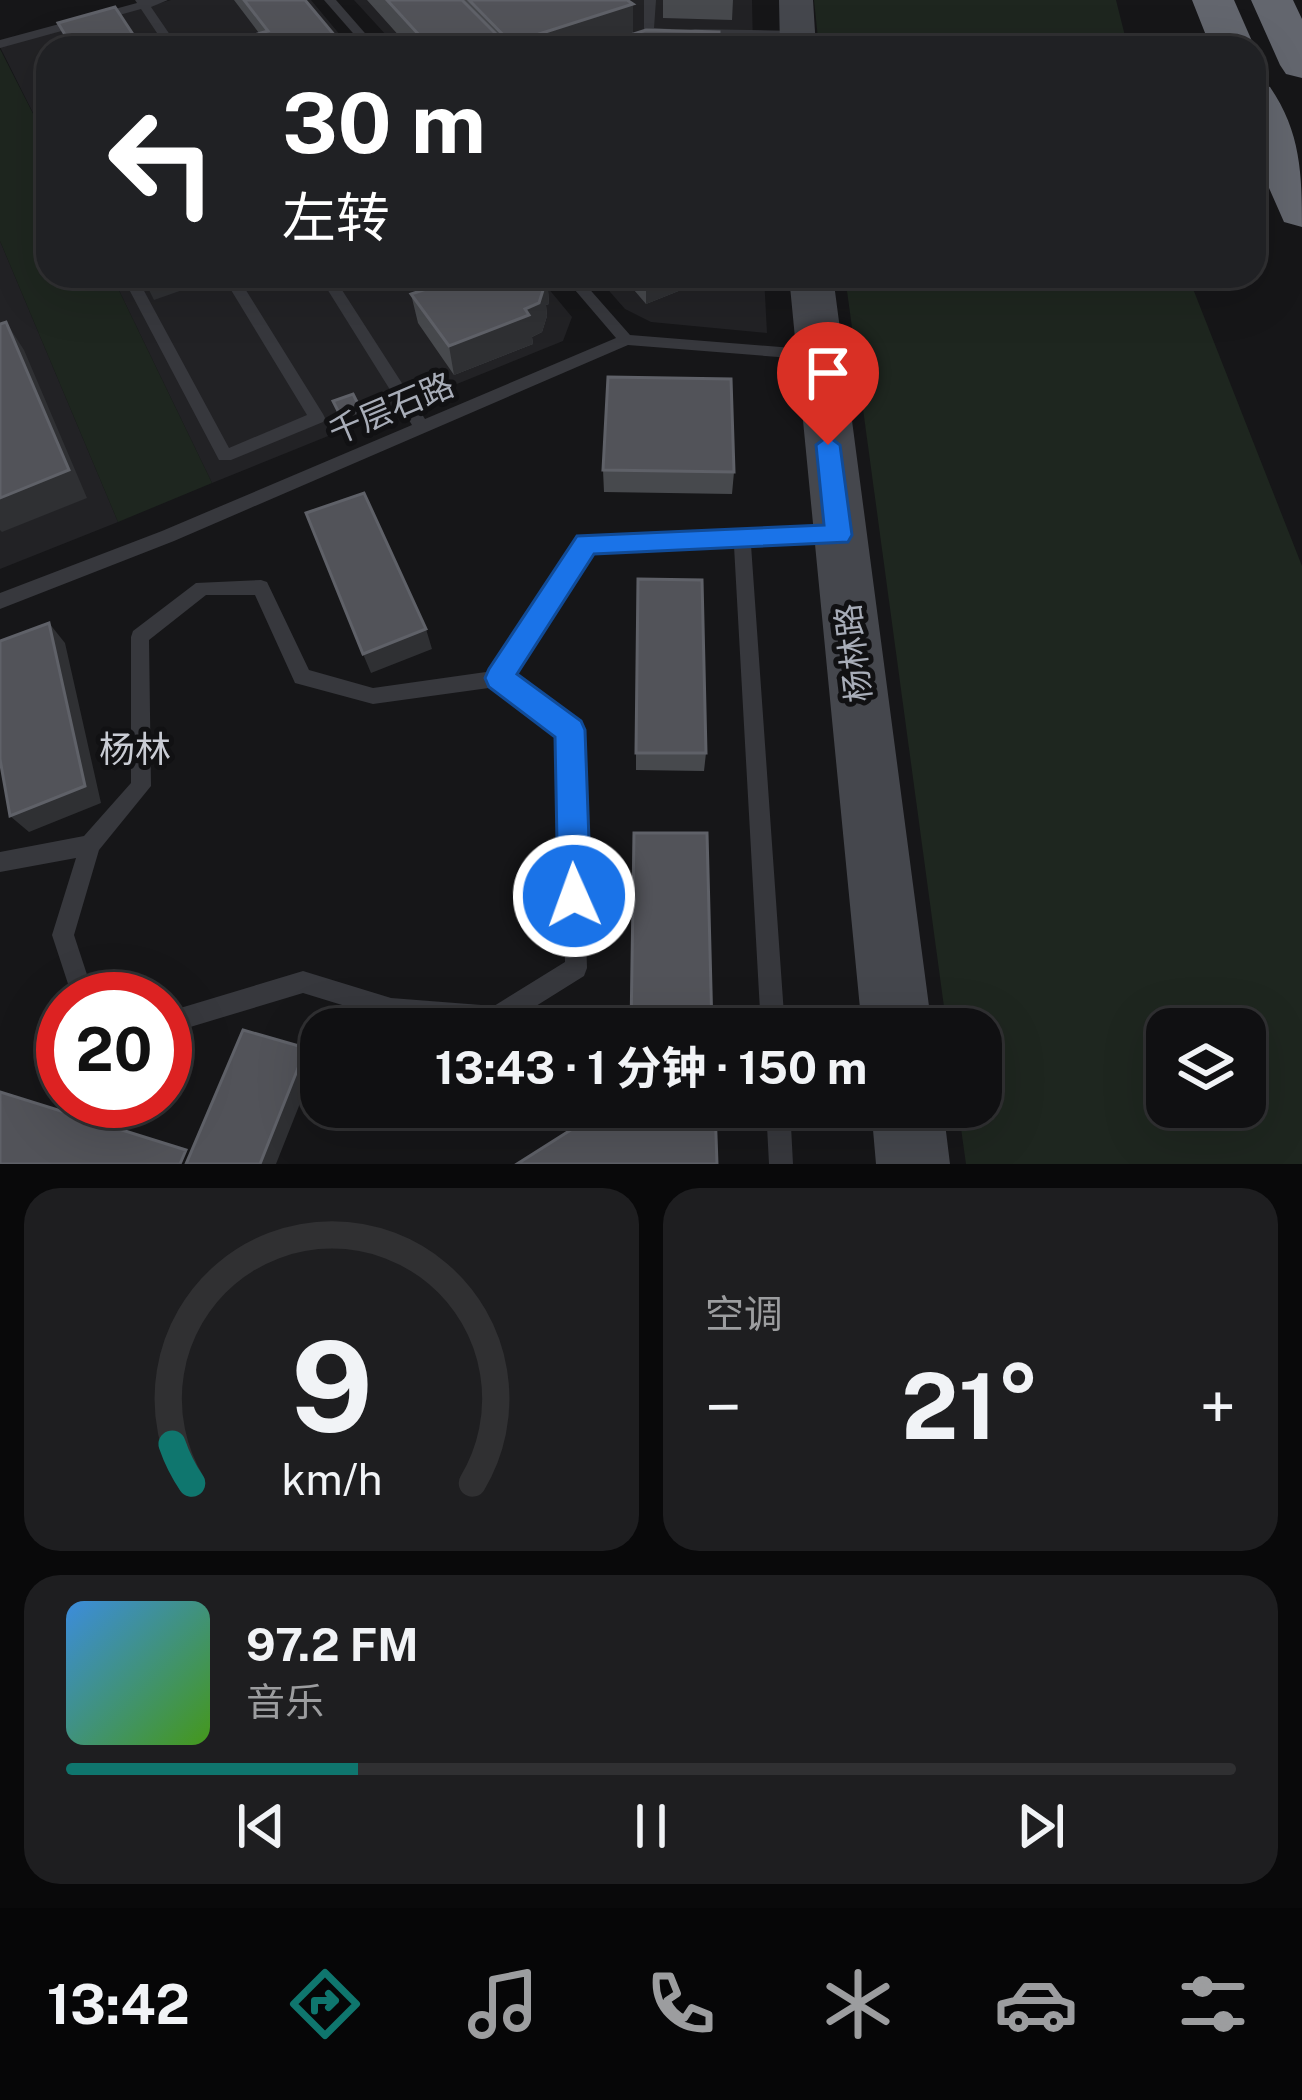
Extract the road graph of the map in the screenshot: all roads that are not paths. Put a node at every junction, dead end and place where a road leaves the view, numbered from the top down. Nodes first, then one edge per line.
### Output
1 (162, 0) edge
2 (330, 0) edge
3 (650, 0) edge
4 (1213, 0) edge
5 (1272, 0) edge
6 (143, 2) edge
7 (797, 28) edge
8 (48, 32) junction
9 (648, 32) junction
10 (50, 36) edge
11 (165, 36) edge
12 (362, 36) edge
13 (637, 36) edge
14 (1228, 36) edge
15 (0, 44) edge
16 (1302, 64) edge
17 (1266, 126) edge
18 (1302, 212) edge
19 (135, 288) edge
20 (237, 288) edge
21 (334, 288) edge
22 (580, 288) edge
23 (812, 288) edge
24 (626, 340) junction
25 (817, 356) junction
26 (422, 427) junction
27 (838, 535) junction
28 (742, 538) junction
29 (0, 601) edge
30 (500, 678) junction
31 (90, 844) junction
32 (0, 862) edge
33 (75, 972) edge
34 (772, 1008) edge
35 (894, 1008) edge
36 (192, 1015) edge
37 (779, 1128) edge
38 (909, 1128) edge
39 (781, 1164) edge
40 (913, 1164) edge

1 - 6 lane
2 - 12 lane
3 - 9 lane
4 - 14 highway
5 - 16 highway
6 - 8 lane
6 - 11 lane
7 - 9 lane
8 - 10 lane
8 - 15 lane
9 - 13 lane
17 - 18 highway
19 - 20 lane
21 - 26 lane
22 - 24 lane
23 - 25 street, 杨林路
24 - 25 lane, 千层石路
24 - 26 lane, 千层石路
25 - 27 street, 杨林路
26 - 29 lane, 千层石路
27 - 28 lane
27 - 35 street, 杨林路
28 - 30 lane
28 - 34 lane
30 - 31 lane
30 - 36 lane
31 - 32 lane
31 - 33 lane
37 - 39 lane
38 - 40 street

